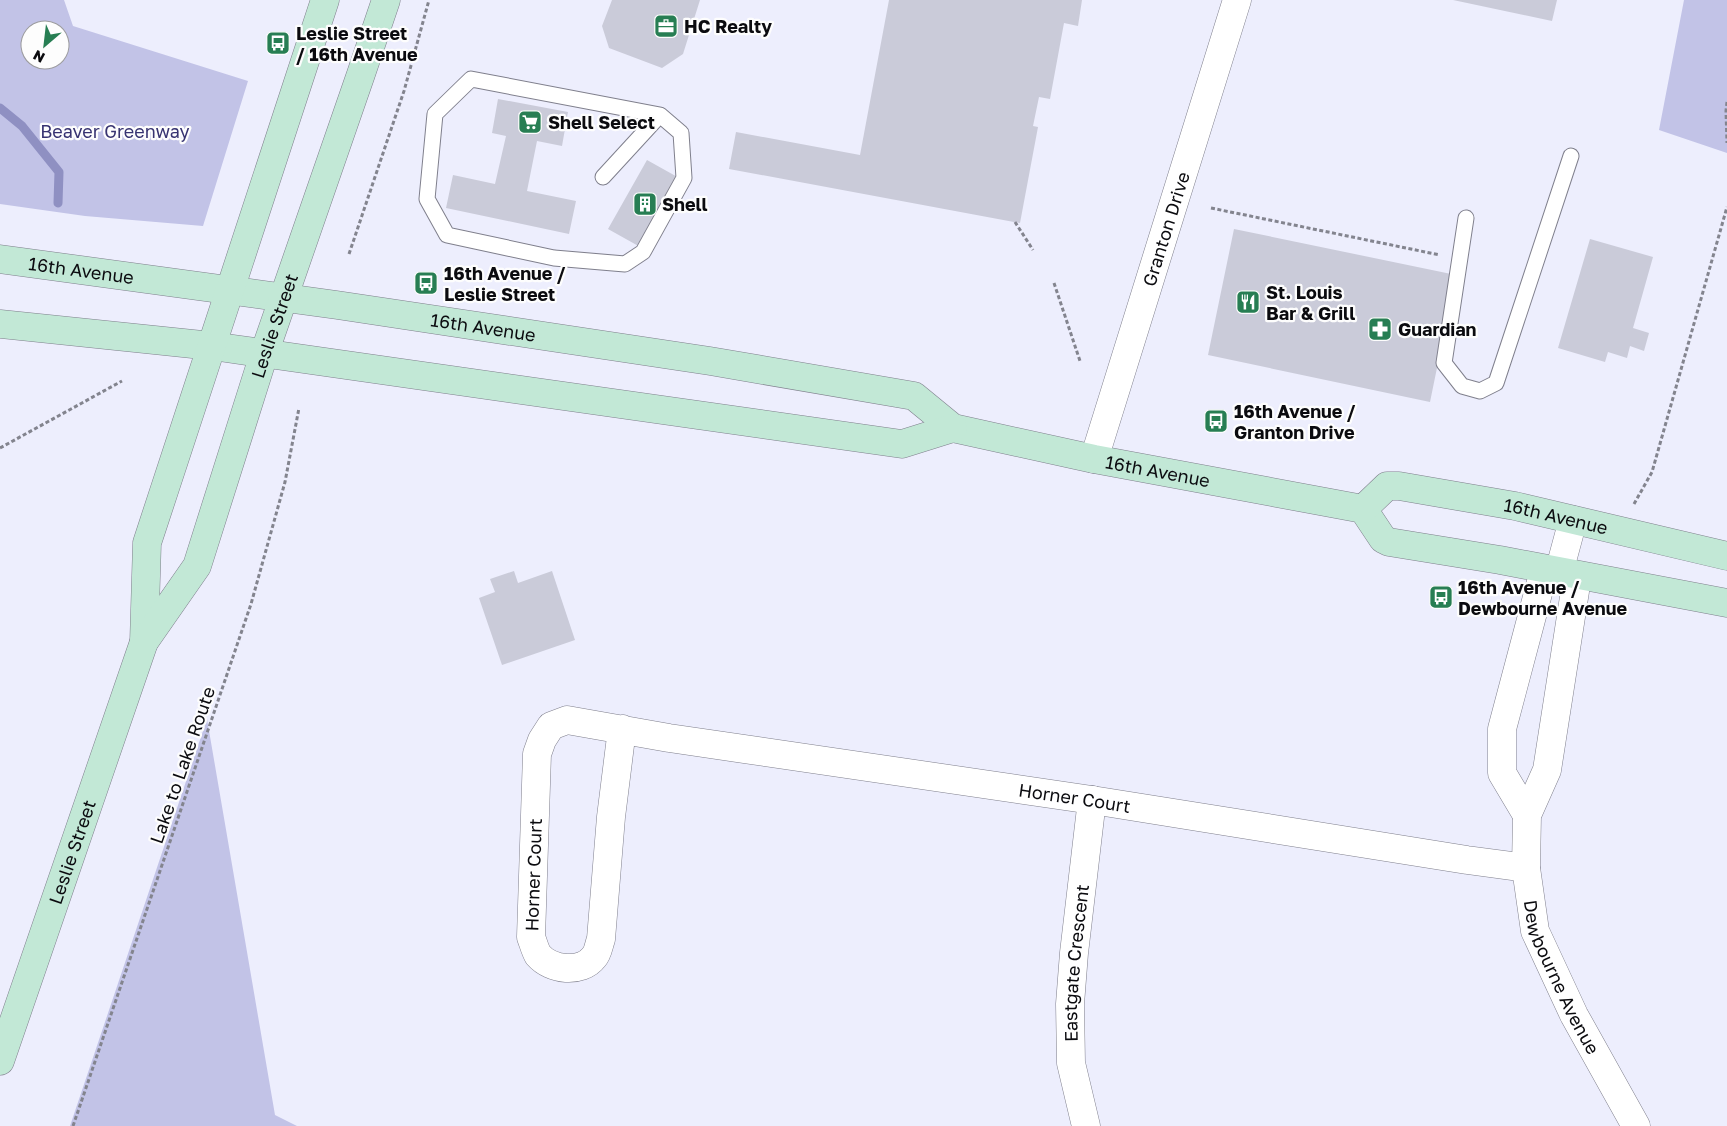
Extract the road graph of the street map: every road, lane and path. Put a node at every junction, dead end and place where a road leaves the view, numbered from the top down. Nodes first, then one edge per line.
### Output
1 (325, 0) edge
2 (386, 0) edge
3 (429, 0) edge
4 (1237, 0) edge
5 (1727, 102) edge
6 (660, 115) junction
7 (1727, 144) edge
8 (1571, 156) dead end
9 (603, 177) dead end
10 (1727, 207) edge
11 (1211, 208) dead end
12 (1466, 218) dead end
13 (1015, 222) dead end
14 (1033, 250) dead end
15 (349, 254) dead end
16 (1441, 255) dead end
17 (0, 259) edge
18 (1054, 283) dead end
19 (230, 290) junction
20 (284, 297) junction
21 (0, 324) edge
22 (212, 346) junction
23 (264, 354) junction
24 (1080, 361) dead end
25 (122, 381) dead end
26 (299, 408) dead end
27 (953, 428) junction
28 (0, 448) edge
29 (1094, 459) junction
30 (1634, 504) dead end
31 (1362, 509) junction
32 (1574, 520) junction
33 (1727, 556) edge
34 (1559, 572) junction
35 (1727, 603) edge
36 (144, 642) junction
37 (622, 729) junction
38 (1092, 800) junction
39 (1527, 815) junction
40 (1526, 868) junction
41 (0, 1061) edge
42 (73, 1126) edge
43 (1086, 1126) edge
44 (1636, 1126) edge

1 - 19 main road, Leslie Street
2 - 20 main road, Leslie Street
3 - 15 path
4 - 29 street, Granton Drive
5 - 7 path
6 - 6 lane
6 - 9 lane
8 - 12 lane
10 - 30 path
11 - 16 path
13 - 14 path
17 - 19 main road, 16th Avenue
18 - 24 path
19 - 20 main road, 16th Avenue
19 - 22 main road, Leslie Street
20 - 23 main road, Leslie Street
20 - 27 main road, 16th Avenue
21 - 22 main road, 16th Avenue
22 - 23 main road, 16th Avenue
22 - 36 main road, Leslie Street
23 - 27 main road, 16th Avenue
23 - 36 main road, Leslie Street
25 - 28 path
26 - 42 path, Lake to Lake Route
27 - 29 main road, 16th Avenue
29 - 31 main road, 16th Avenue
31 - 32 main road, 16th Avenue
31 - 34 main road
32 - 33 main road, 16th Avenue
32 - 34 street
34 - 35 main road
34 - 39 street, Dewbourne Avenue
34 - 39 street
36 - 41 main road, Leslie Street
37 - 37 street, Horner Court
37 - 38 street, Horner Court
38 - 40 street, Horner Court
38 - 43 street, Eastgate Crescent
39 - 40 street, Dewbourne Avenue
40 - 44 street, Dewbourne Avenue

